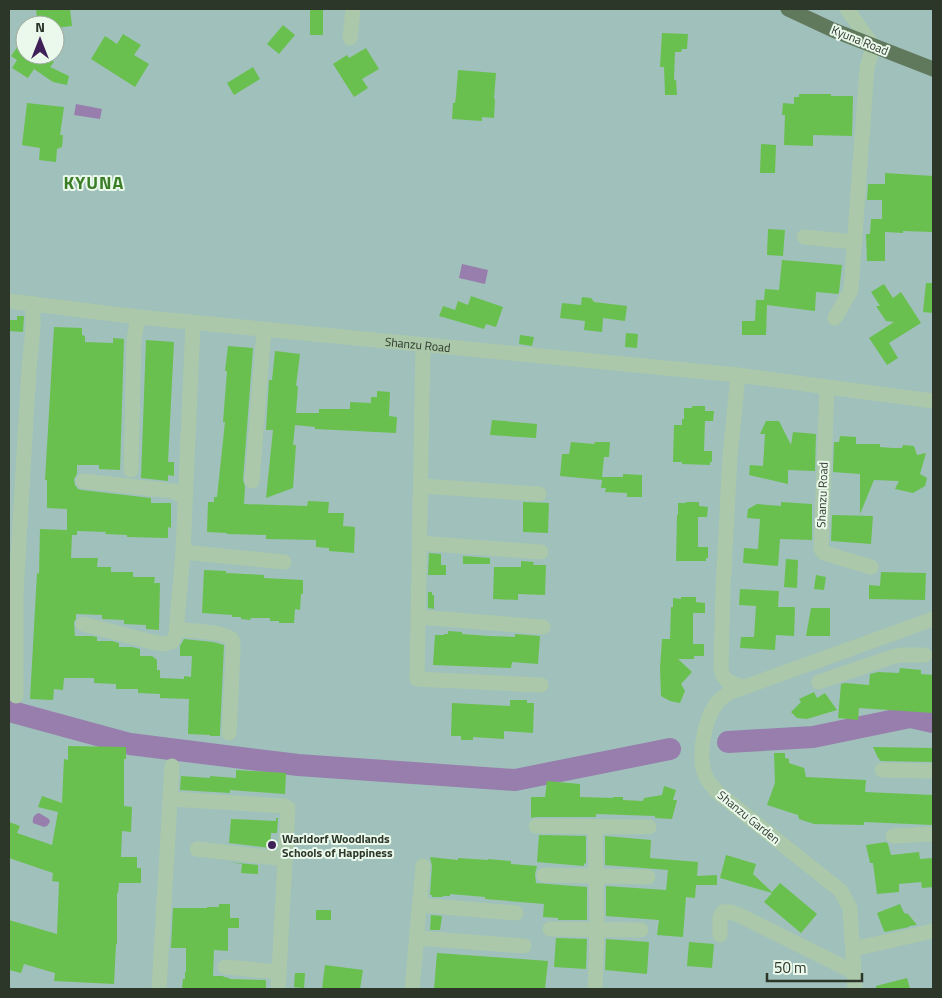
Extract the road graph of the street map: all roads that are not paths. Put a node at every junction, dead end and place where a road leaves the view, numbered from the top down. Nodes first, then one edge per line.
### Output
1 (353, 9) edge
2 (788, 9) edge
3 (847, 9) edge
4 (350, 38) dead end
5 (873, 46) junction
6 (933, 69) edge
7 (804, 237) dead end
8 (855, 242) junction
9 (9, 301) edge
10 (34, 304) junction
11 (138, 317) junction
12 (835, 318) dead end
13 (193, 323) junction
14 (264, 330) junction
15 (423, 345) junction
16 (738, 375) junction
17 (827, 387) junction
18 (933, 401) edge
19 (130, 470) dead end
20 (82, 481) dead end
21 (252, 481) dead end
22 (420, 486) junction
23 (539, 494) dead end
24 (185, 500) junction
25 (419, 543) junction
26 (183, 552) junction
27 (541, 552) dead end
28 (284, 562) dead end
29 (871, 566) dead end
30 (418, 616) junction
31 (933, 619) edge
32 (83, 624) dead end
33 (543, 627) dead end
34 (177, 629) junction
35 (894, 633) junction
36 (901, 655) junction
37 (925, 655) dead end
38 (819, 682) dead end
39 (541, 685) dead end
40 (744, 687) junction
41 (16, 696) dead end
42 (229, 733) dead end
43 (172, 766) dead end
44 (882, 770) dead end
45 (933, 771) edge
46 (170, 799) junction
47 (536, 826) dead end
48 (595, 827) junction
49 (649, 827) dead end
50 (933, 834) edge
51 (893, 836) dead end
52 (197, 848) dead end
53 (285, 859) junction
54 (423, 866) dead end
55 (544, 875) dead end
56 (597, 877) junction
57 (648, 878) dead end
58 (420, 905) junction
59 (516, 913) dead end
60 (550, 929) dead end
61 (597, 930) junction
62 (641, 930) dead end
63 (933, 931) edge
64 (720, 935) dead end
65 (417, 938) junction
66 (524, 946) dead end
67 (853, 949) junction
68 (225, 966) dead end
69 (279, 972) junction
70 (854, 972) junction
71 (159, 989) edge
72 (278, 989) edge
73 (412, 989) edge
74 (595, 989) edge
75 (855, 989) edge

1 - 4 street
2 - 5 main road, Kyuna Road
3 - 5 street
5 - 6 main road, Kyuna Road
5 - 8 street
7 - 8 street
8 - 12 street
9 - 10 street, Shanzu Road
10 - 11 street, Shanzu Road
10 - 41 street
11 - 13 street, Shanzu Road
11 - 19 street
13 - 14 street, Shanzu Road
13 - 24 street
14 - 15 street, Shanzu Road
14 - 21 street
15 - 16 street, Shanzu Road
15 - 22 street
16 - 17 street, Shanzu Road
16 - 40 street
17 - 18 street, Shanzu Road
17 - 29 street, Shanzu Road
20 - 24 street
22 - 23 street
22 - 25 street
24 - 26 street
25 - 27 street
25 - 30 street
26 - 28 street
26 - 34 street
30 - 33 street
30 - 39 street
31 - 35 street, Shanzu Garden
32 - 34 street
34 - 42 street
35 - 36 street
35 - 40 street, Shanzu Garden
36 - 37 street
36 - 38 street
40 - 67 street, Shanzu Garden
43 - 46 street
44 - 45 street
46 - 53 street
46 - 71 street
47 - 48 street
48 - 49 street
48 - 56 street
50 - 51 street
52 - 53 street
53 - 69 street
54 - 58 street
55 - 56 street
56 - 57 street
56 - 61 street
58 - 59 street
58 - 65 street
60 - 61 street
61 - 62 street
61 - 74 street
63 - 67 street
64 - 70 street
65 - 66 street
65 - 73 street
67 - 70 street, Shanzu Garden
68 - 69 street
69 - 72 street
70 - 75 street, Shanzu Garden

